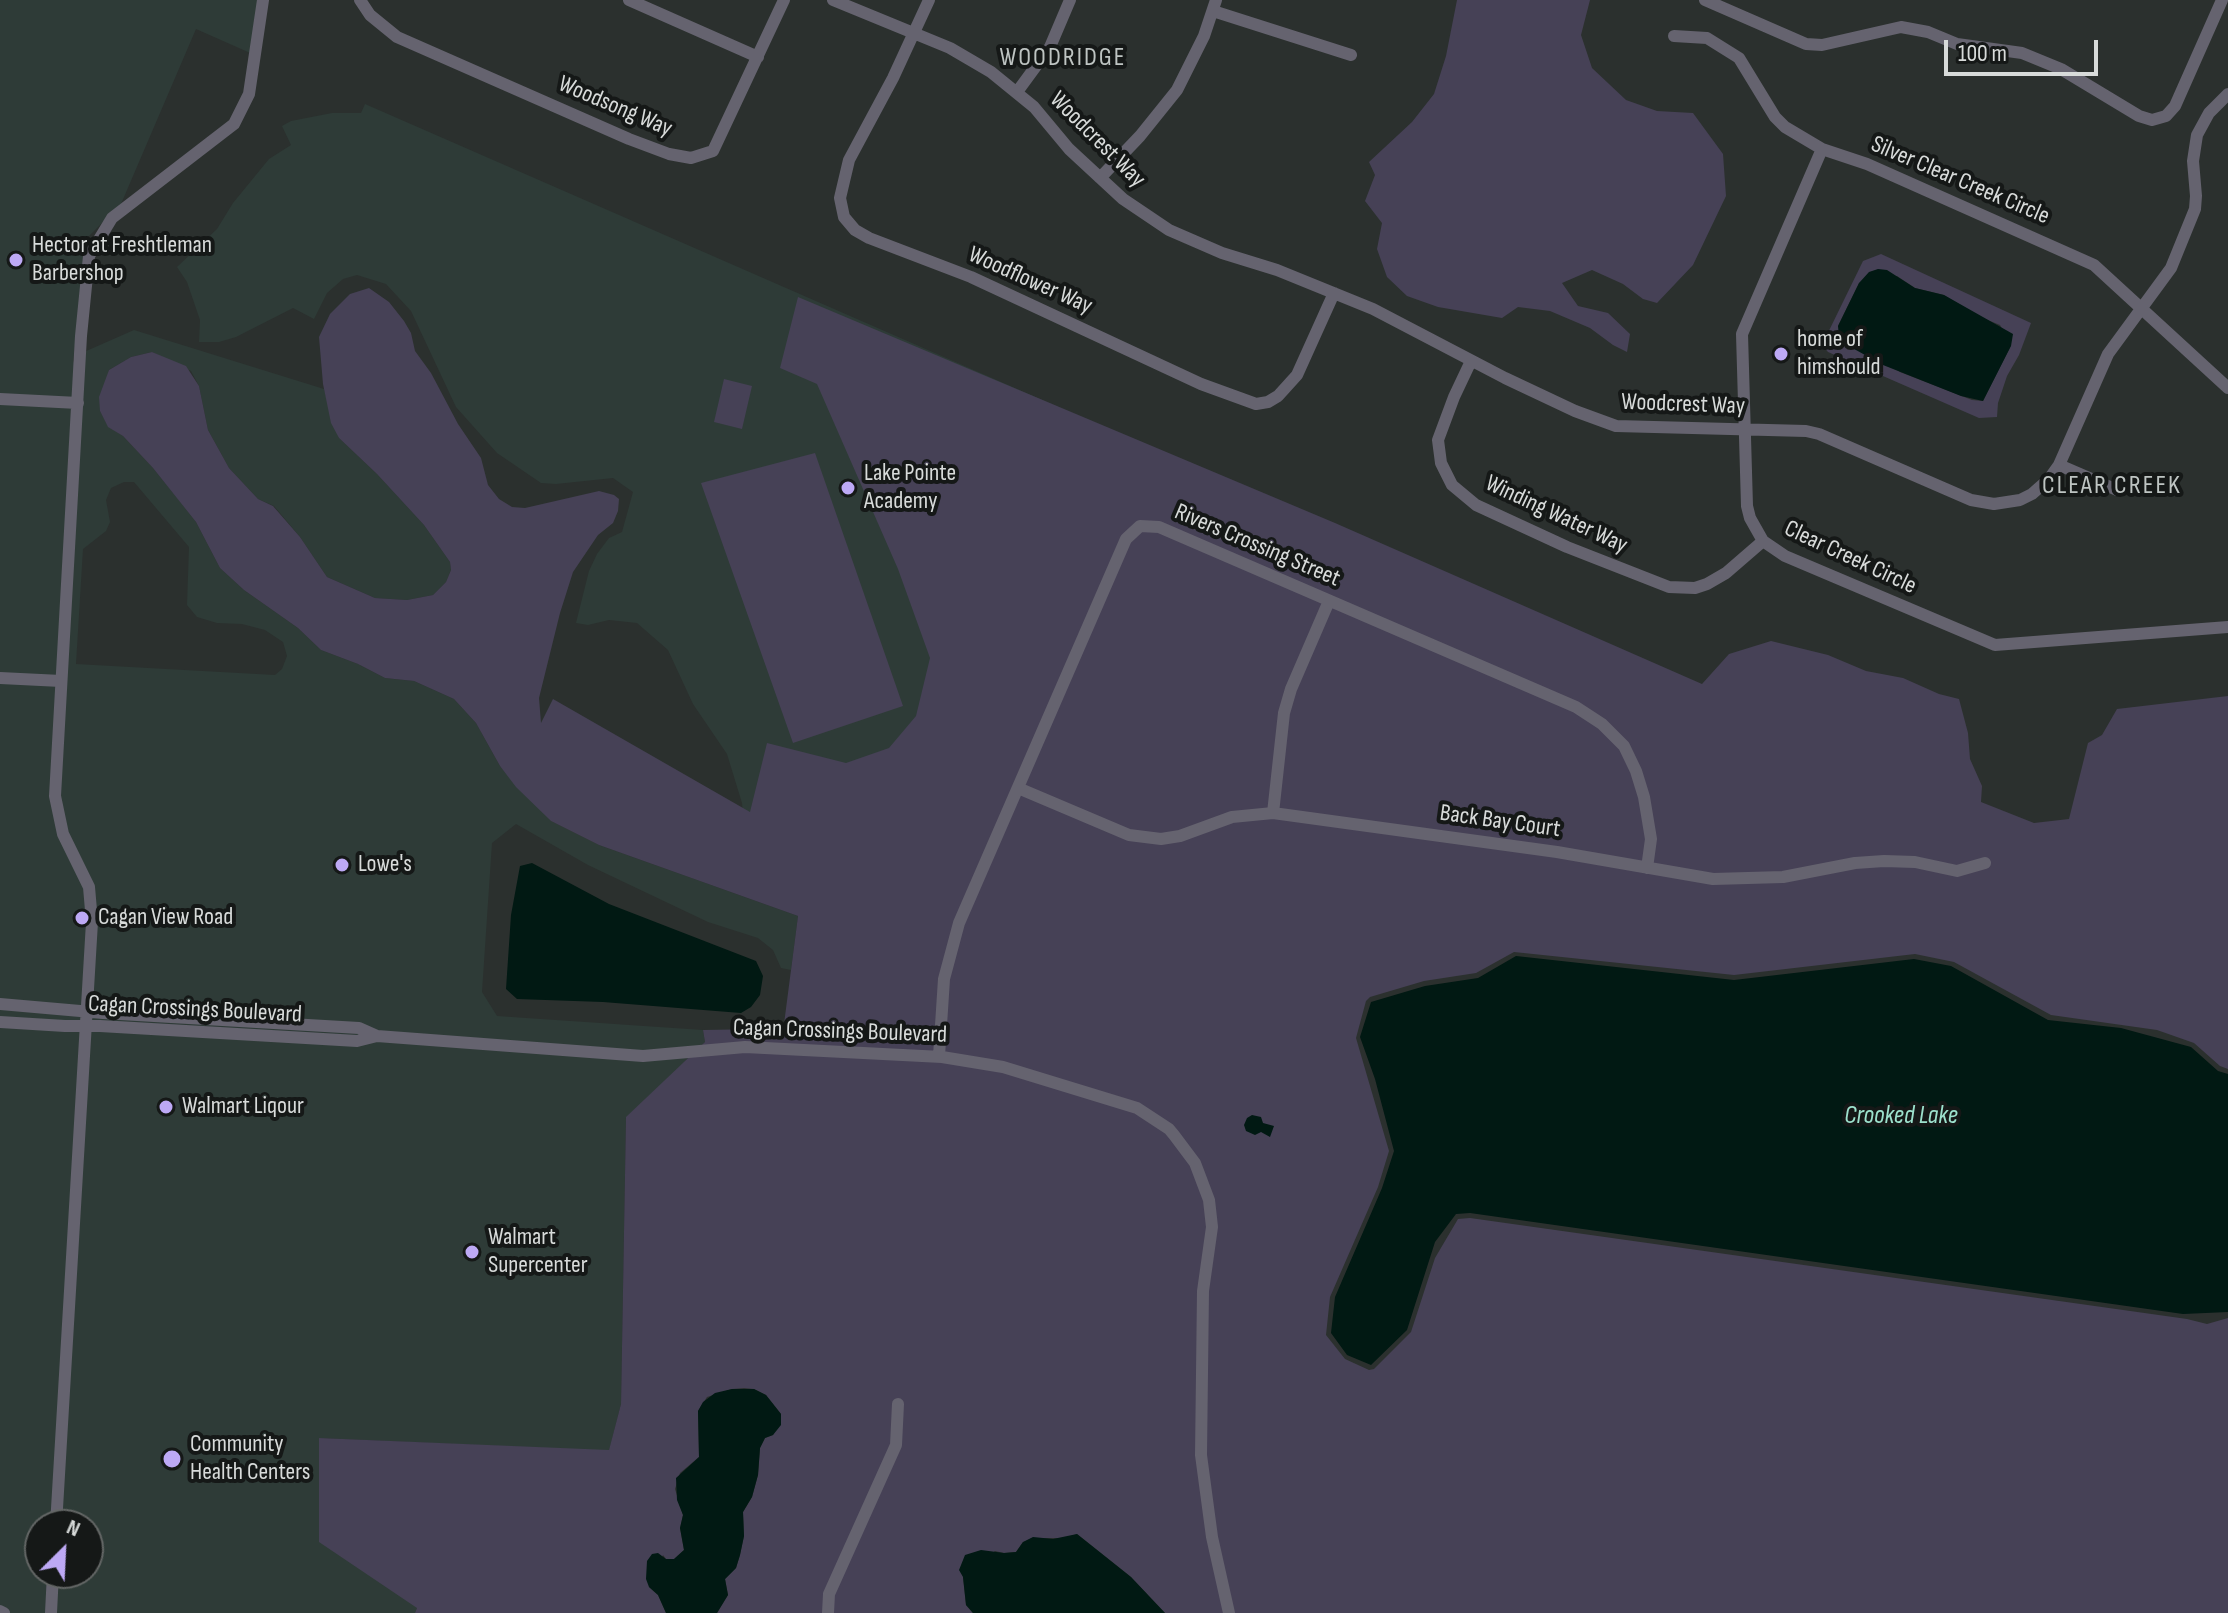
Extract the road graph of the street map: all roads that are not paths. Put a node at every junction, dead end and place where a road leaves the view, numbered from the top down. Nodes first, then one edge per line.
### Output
1 (263, 0) edge
2 (360, 0) edge
3 (629, 0) edge
4 (784, 0) edge
5 (833, 0) edge
6 (929, 0) edge
7 (1070, 0) edge
8 (1705, 0) edge
9 (2222, 0) edge
10 (1214, 6) edge
11 (914, 32) junction
12 (1674, 36) dead end
13 (1351, 55) dead end
14 (758, 57) junction
15 (1017, 92) junction
16 (2228, 94) edge
17 (1822, 149) junction
18 (1100, 178) junction
19 (1334, 293) junction
20 (2142, 308) junction
21 (1471, 361) junction
22 (2228, 388) edge
23 (0, 399) edge
24 (78, 403) junction
25 (1745, 429) junction
26 (2059, 465) junction
27 (2117, 490) dead end
28 (1763, 541) junction
29 (1329, 601) junction
30 (2228, 627) edge
31 (0, 678) edge
32 (61, 681) junction
33 (1018, 788) junction
34 (1273, 813) junction
35 (1985, 863) dead end
36 (1647, 868) junction
37 (0, 1004) edge
38 (87, 1011) junction
39 (0, 1022) edge
40 (86, 1026) junction
41 (377, 1036) junction
42 (939, 1056) junction
43 (898, 1404) dead end
44 (57, 1509) edge
45 (52, 1589) edge
46 (51, 1613) edge
47 (828, 1613) edge
48 (1229, 1613) edge

1 - 24 street
2 - 14 street, Woodsong Way
3 - 14 street
4 - 14 street, Woodsong Way
5 - 11 street, Woodcrest Way
6 - 11 street, Woodflower Way
7 - 15 street
8 - 9 street
10 - 13 street
10 - 18 street
11 - 15 street, Woodcrest Way
11 - 19 street, Woodflower Way
12 - 17 street, Silver Clear Creek Circle
15 - 18 street, Woodcrest Way
16 - 20 street, Woodcrest Way
17 - 20 street, Silver Clear Creek Circle
17 - 25 street, Clear Creek Circle
18 - 19 street, Woodcrest Way
19 - 21 street, Woodcrest Way
20 - 22 street, Silver Clear Creek Circle
20 - 26 street, Woodcrest Way
21 - 25 street, Woodcrest Way
21 - 28 street, Winding Water Way
23 - 24 street
24 - 32 street
25 - 26 street, Woodcrest Way
25 - 28 street, Clear Creek Circle
26 - 27 street
28 - 30 street, Clear Creek Circle
29 - 33 street, Rivers Crossing Street
29 - 34 street
29 - 36 street, Rivers Crossing Street
31 - 32 street
32 - 38 street
33 - 34 street, Back Bay Court
33 - 42 street, Rivers Crossing Street
34 - 36 street, Back Bay Court
35 - 36 street, Back Bay Court
37 - 38 street, Cagan Crossings Boulevard
38 - 40 street
38 - 41 street, Cagan Crossings Boulevard
39 - 40 street, Cagan Crossings Boulevard
40 - 41 street, Cagan Crossings Boulevard
40 - 44 street
41 - 42 street, Cagan Crossings Boulevard
42 - 48 street, Cagan Crossings Boulevard
43 - 47 street
45 - 46 street

